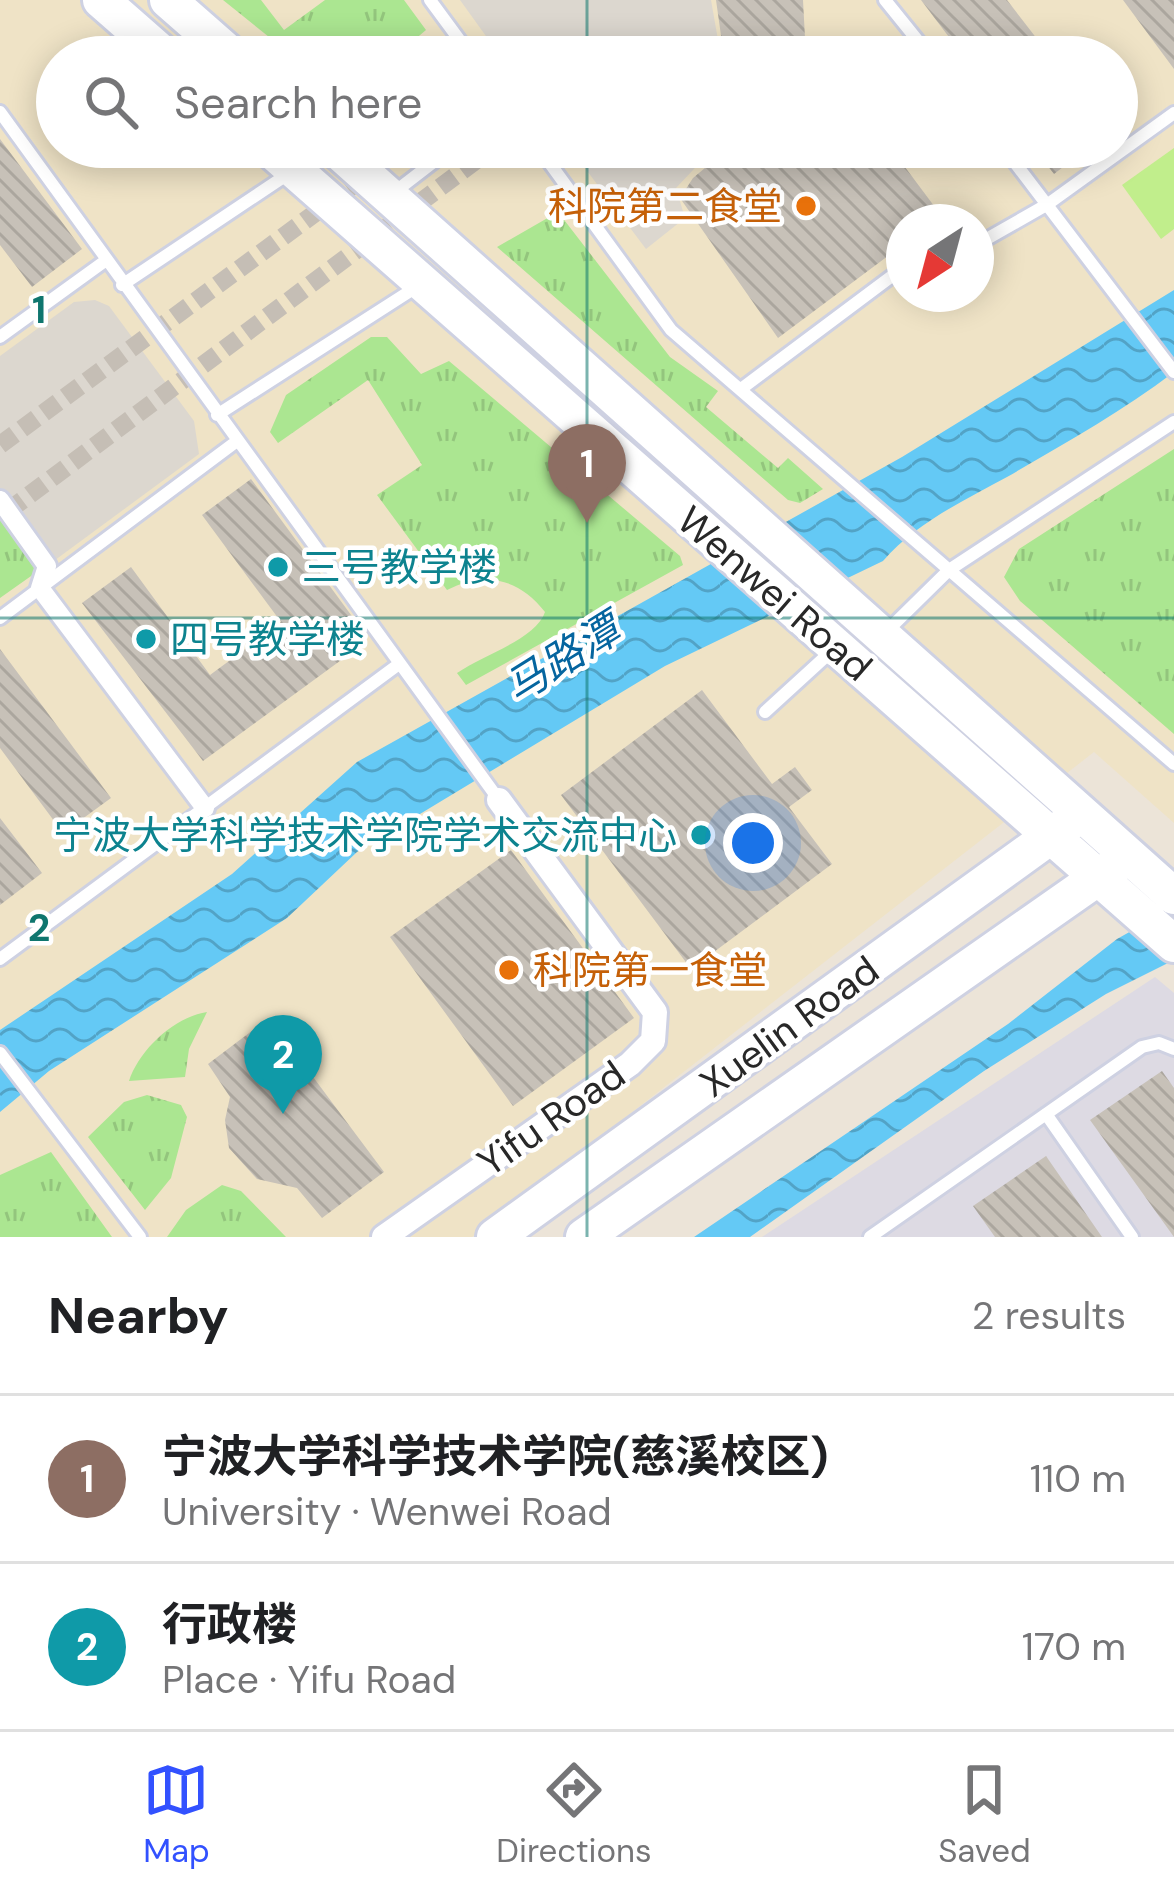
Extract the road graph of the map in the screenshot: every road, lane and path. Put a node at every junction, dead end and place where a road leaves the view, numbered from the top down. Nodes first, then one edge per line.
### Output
1 (101, 0) edge
2 (168, 0) edge
3 (430, 0) edge
4 (885, 0) edge
5 (142, 36) edge
6 (208, 36) edge
7 (457, 36) edge
8 (914, 36) edge
9 (0, 112) edge
10 (1174, 113) edge
11 (1138, 139) edge
12 (36, 163) edge
13 (39, 168) edge
14 (268, 168) edge
15 (292, 168) edge
16 (358, 168) edge
17 (426, 168) edge
18 (553, 168) edge
19 (1020, 168) edge
20 (1098, 168) edge
21 (390, 196) junction
22 (1048, 204) junction
23 (994, 235) edge
24 (105, 261) junction
25 (886, 280) edge
26 (423, 283) junction
27 (122, 285) junction
28 (0, 337) edge
29 (1174, 372) edge
30 (741, 389) junction
31 (217, 415) junction
32 (1174, 422) edge
33 (237, 441) junction
34 (0, 500) edge
35 (950, 570) junction
36 (40, 588) junction
37 (0, 618) edge
38 (883, 635) junction
39 (837, 647) junction
40 (399, 664) junction
41 (765, 712) dead end
42 (1174, 764) edge
43 (499, 800) joint
44 (205, 808) junction
45 (1068, 824) junction
46 (1129, 855) junction
47 (1098, 876) junction
48 (1166, 889) edge
49 (1174, 944) edge
50 (0, 959) edge
51 (1174, 1049) edge
52 (0, 1053) edge
53 (1046, 1114) junction
54 (140, 1237) edge
55 (384, 1237) edge
56 (495, 1237) edge
57 (584, 1237) edge
58 (870, 1237) edge
59 (1132, 1237) edge

1 - 5 main road
2 - 6 main road
3 - 7 lane
4 - 8 lane
9 - 12 lane
10 - 11 lane
13 - 24 lane
14 - 27 lane
15 - 26 main road, Wenwei Road
16 - 21 main road, Wenwei Road
17 - 21 lane
18 - 30 lane
19 - 22 lane
20 - 22 lane
21 - 38 main road, Wenwei Road
22 - 23 lane
22 - 29 lane
24 - 27 lane
24 - 28 lane
25 - 30 lane
26 - 31 lane
26 - 39 main road, Wenwei Road
27 - 31 lane
30 - 35 lane
31 - 33 lane
32 - 35 lane
33 - 36 lane
33 - 40 lane
34 - 36 street
35 - 38 lane
35 - 42 lane
36 - 37 lane
36 - 44 street
38 - 45 main road, Wenwei Road
39 - 41 lane
39 - 45 main road, Wenwei Road
40 - 43 lane
40 - 44 lane
43 - 55 street, Yifu Road
44 - 50 lane
45 - 46 main road, Wenwei Road
45 - 47 main road, Wenwei Road
45 - 56 main road, Xuelin Road
46 - 47 main road, Xuelin Road
46 - 48 main road, Wenwei Road
47 - 49 main road, Wenwei Road
47 - 57 main road, Xuelin Road
51 - 53 lane
52 - 54 lane
53 - 58 lane
53 - 59 lane

